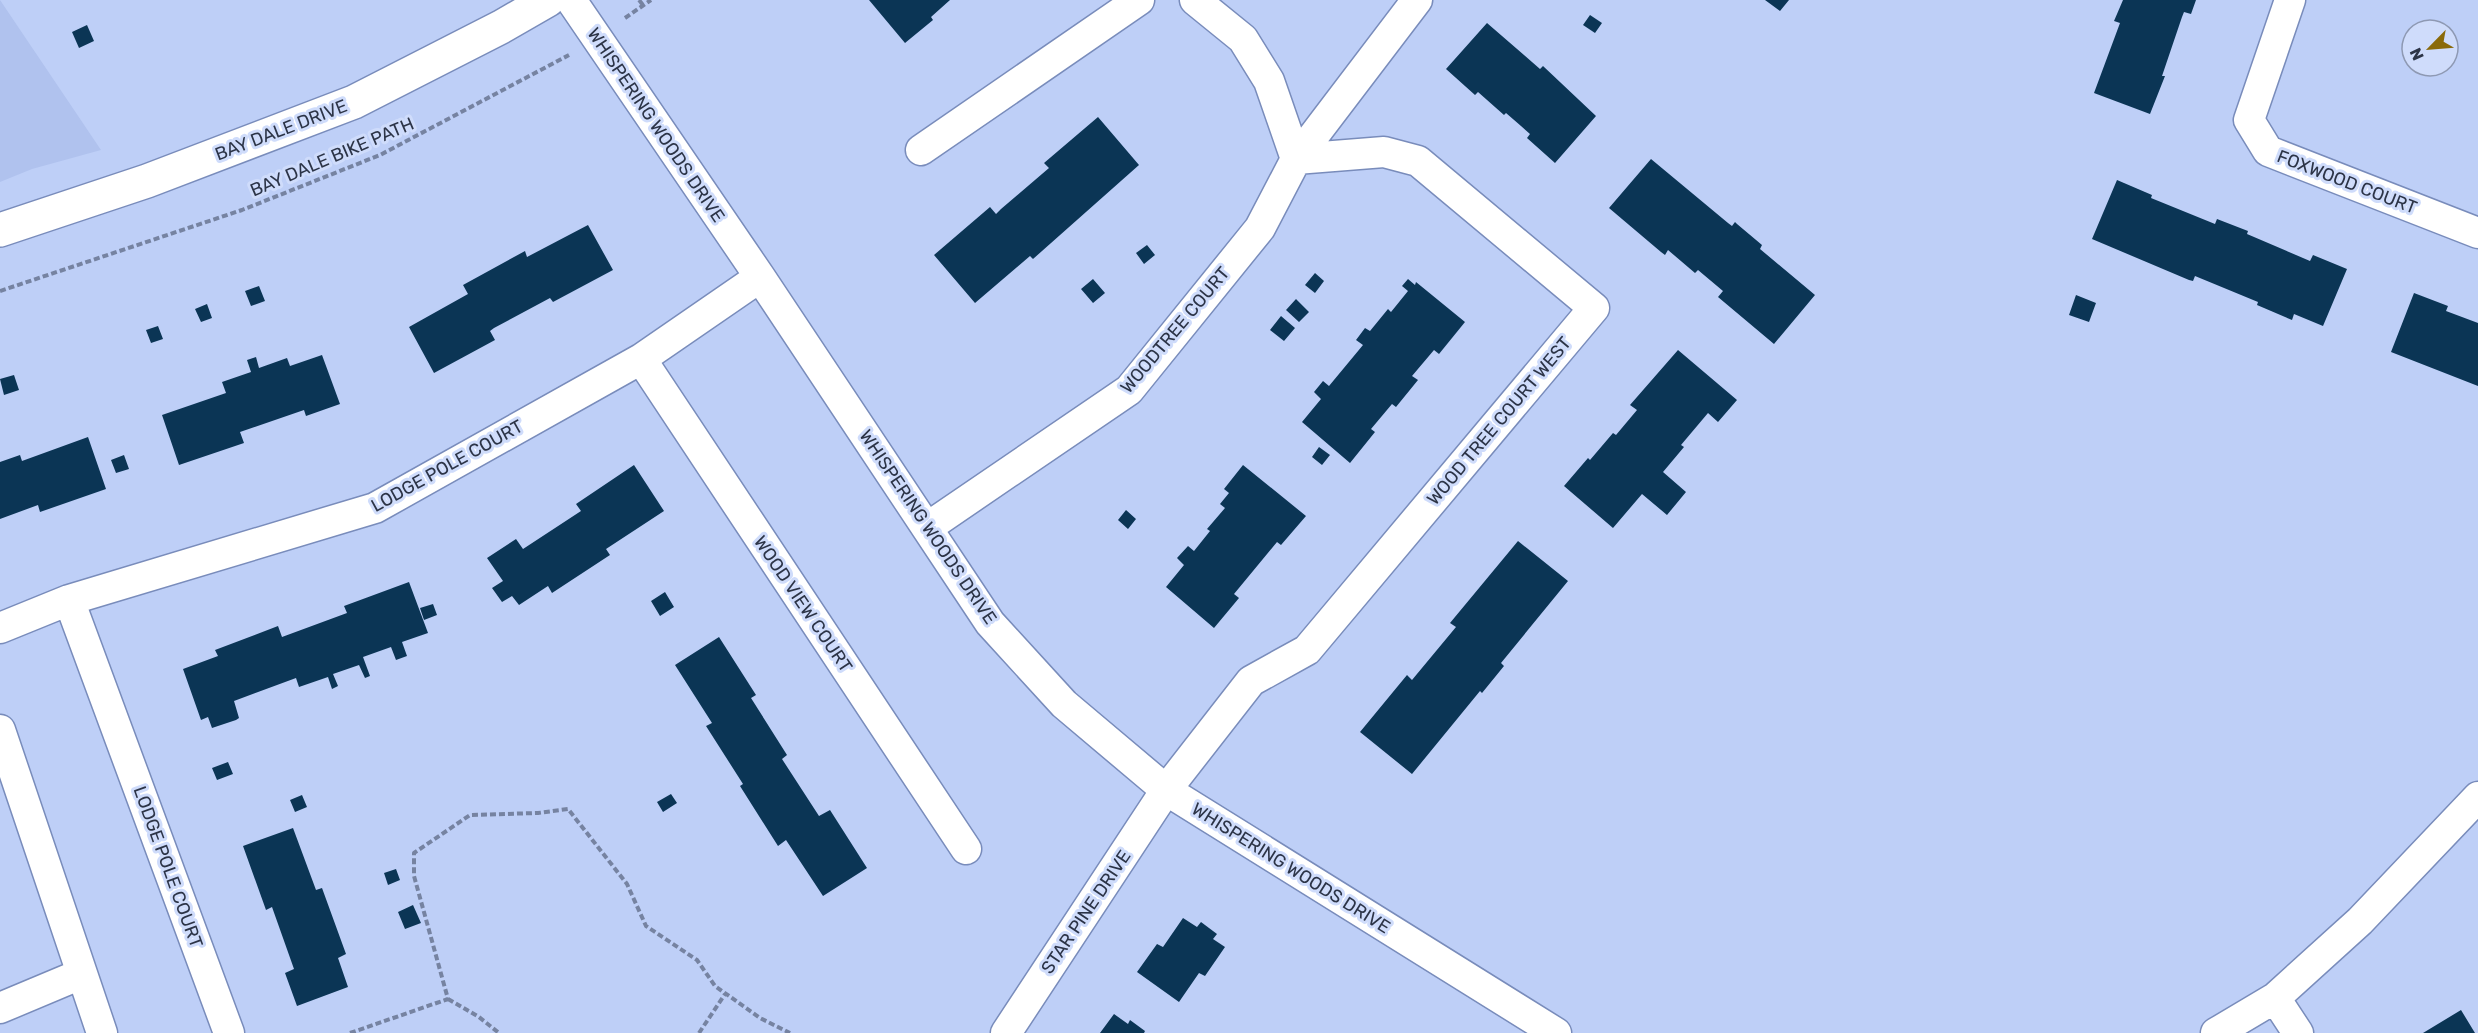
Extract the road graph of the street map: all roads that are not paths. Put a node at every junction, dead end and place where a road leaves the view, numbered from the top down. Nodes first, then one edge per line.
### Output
1 (548, 0) edge
2 (571, 0) edge
3 (1139, 0) edge
4 (1195, 0) edge
5 (1417, 0) edge
6 (2290, 0) edge
7 (921, 150) dead end
8 (1296, 159) junction
9 (0, 230) edge
10 (2478, 233) edge
11 (760, 277) junction
12 (641, 359) junction
13 (928, 527) junction
14 (69, 600) junction
15 (0, 628) edge
16 (0, 730) edge
17 (1166, 790) junction
18 (2478, 797) edge
19 (966, 849) dead end
20 (81, 974) junction
21 (2275, 998) junction
22 (0, 1008) edge
23 (1549, 1032) edge
24 (102, 1033) edge
25 (229, 1033) edge
26 (1006, 1033) edge
27 (2216, 1033) edge
28 (2298, 1033) edge

1 - 9 street, BAY DALE DRIVE
2 - 11 street, WHISPERING WOODS DRIVE
3 - 7 street
4 - 8 street
5 - 8 street, WOODTREE COURT
6 - 10 street, FOXWOOD COURT
8 - 13 street, WOODTREE COURT
8 - 17 street, WOOD TREE COURT WEST
11 - 12 street, LODGE POLE COURT
11 - 13 street, WHISPERING WOODS DRIVE
12 - 14 street, LODGE POLE COURT
12 - 19 street, WOOD VIEW COURT
13 - 17 street, WHISPERING WOODS DRIVE
14 - 15 street, LODGE POLE COURT
14 - 25 street, LODGE POLE COURT
16 - 20 street
17 - 23 street, WHISPERING WOODS DRIVE
17 - 26 street, STAR PINE DRIVE
18 - 21 street
20 - 22 street
20 - 24 street
21 - 27 street
21 - 28 street

